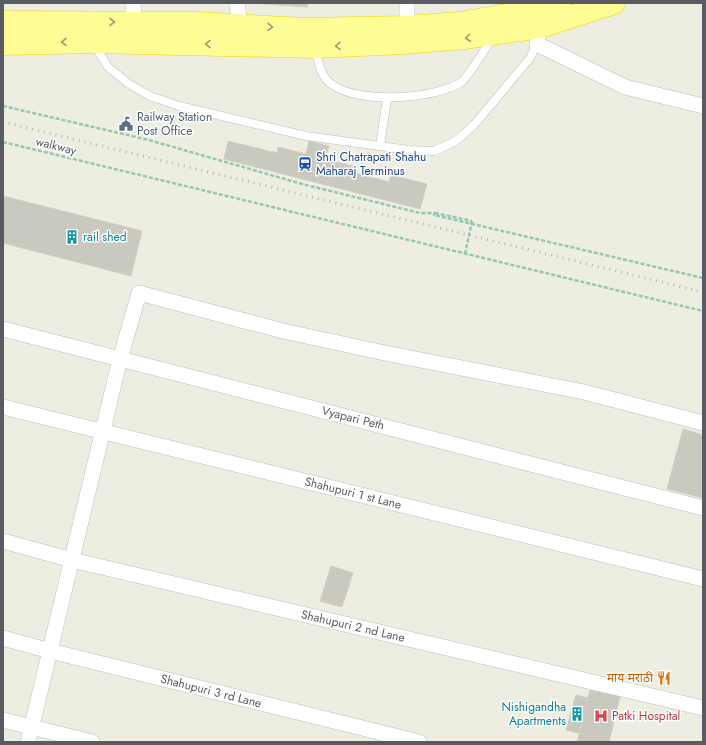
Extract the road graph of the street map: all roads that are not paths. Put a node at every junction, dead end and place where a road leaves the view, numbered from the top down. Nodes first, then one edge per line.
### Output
1 (237, 3) edge
2 (407, 3) edge
3 (569, 3) edge
4 (614, 3) edge
5 (3, 22) edge
6 (134, 23) edge
7 (240, 25) junction
8 (496, 26) junction
9 (407, 28) junction
10 (538, 28) junction
11 (91, 32) junction
12 (3, 44) edge
13 (316, 47) junction
14 (387, 99) junction
15 (703, 106) edge
16 (380, 146) junction
17 (3, 329) edge
18 (120, 359) junction
19 (3, 407) edge
20 (703, 423) edge
21 (103, 432) junction
22 (703, 508) edge
23 (3, 541) edge
24 (72, 560) junction
25 (703, 579) edge
26 (3, 638) edge
27 (50, 651) junction
28 (703, 708) edge
29 (3, 720) edge
30 (31, 727) junction
31 (28, 742) edge
32 (92, 742) edge
33 (419, 742) edge

1 - 7 street
2 - 9 street
3 - 10 highway
4 - 10 highway
5 - 11 highway
6 - 7 highway
6 - 11 highway
13 -> 6 highway
7 -> 9 highway
8 - 9 highway
8 - 10 highway
8 -> 13 highway
8 - 14 lane
10 - 15 street
10 - 16 lane
11 -> 12 highway
11 - 16 lane
13 - 14 lane
14 - 16 lane
17 - 18 street, Vyapari Peth
18 - 20 street
18 - 21 street
18 - 22 street, Vyapari Peth
19 - 21 street, Shahupuri 1 st Lane
21 - 24 street
21 - 25 street, Shahupuri 1 st Lane
23 - 24 street, Shahupuri 2 nd Lane
24 - 27 street
24 - 28 street, Shahupuri 2 nd Lane
26 - 27 street, Shahupuri 3 rd Lane
27 - 30 street
27 - 33 street, Shahupuri 3 rd Lane
29 - 30 street
30 - 31 street
30 - 32 street

